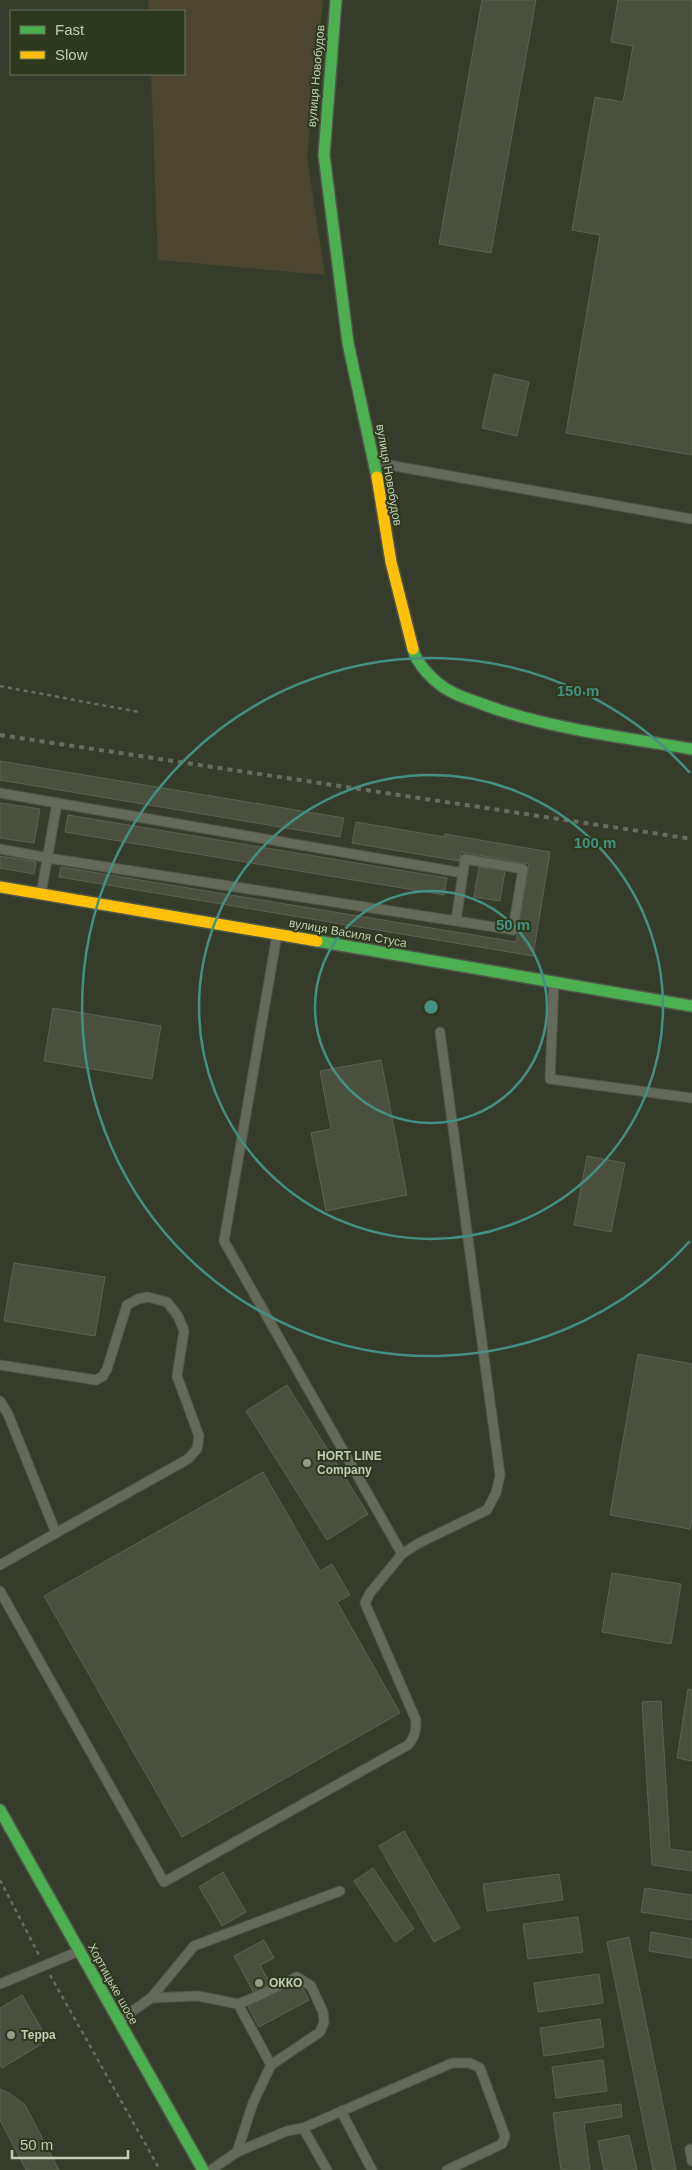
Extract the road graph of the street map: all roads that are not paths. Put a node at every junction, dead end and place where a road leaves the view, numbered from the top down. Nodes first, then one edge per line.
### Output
1 (336, 0) edge
2 (375, 462) junction
3 (692, 519) edge
4 (692, 749) edge
5 (0, 793) edge
6 (57, 803) junction
7 (0, 850) edge
8 (48, 858) junction
9 (463, 873) junction
10 (0, 887) edge
11 (41, 894) junction
12 (456, 921) junction
13 (277, 935) junction
14 (554, 982) junction
15 (692, 1006) edge
16 (440, 1032) dead end
17 (692, 1098) edge
18 (0, 1366) edge
19 (0, 1401) edge
20 (56, 1533) junction
21 (402, 1554) junction
22 (0, 1565) edge
23 (0, 1591) edge
24 (0, 1810) edge
25 (340, 1891) dead end
26 (80, 1951) junction
27 (0, 1984) edge
28 (151, 1998) junction
29 (238, 2004) junction
30 (118, 2021) junction
31 (270, 2066) junction
32 (341, 2112) junction
33 (303, 2128) junction
34 (690, 2149) dead end
35 (237, 2152) junction
36 (692, 2161) edge
37 (203, 2170) edge
38 (211, 2170) edge
39 (327, 2170) edge
40 (372, 2170) edge
41 (447, 2170) edge

1 - 2 street, вулиця Новобудов
2 - 3 lane
2 - 4 street, вулиця Новобудов
5 - 6 lane
6 - 8 lane
6 - 9 lane
7 - 8 lane
8 - 11 lane
8 - 12 lane
9 - 12 lane
9 - 12 lane
10 - 11 street, вулиця Василя Стуса
11 - 13 street, вулиця Василя Стуса
13 - 14 street, вулиця Василя Стуса
13 - 21 lane
14 - 15 street, вулиця Василя Стуса
14 - 17 lane
16 - 21 lane
18 - 20 lane
19 - 20 lane
20 - 22 lane
21 - 23 lane
24 - 26 street, Хортицьке шосе
25 - 28 lane
26 - 27 lane
26 - 30 street, Хортицьке шосе
28 - 29 lane
28 - 30 lane
29 - 31 lane
29 - 31 lane
30 - 37 street, Хортицьке шосе
31 - 35 lane
32 - 33 lane
32 - 40 lane
32 - 41 lane
33 - 35 lane
33 - 39 lane
34 - 36 lane
35 - 38 lane

